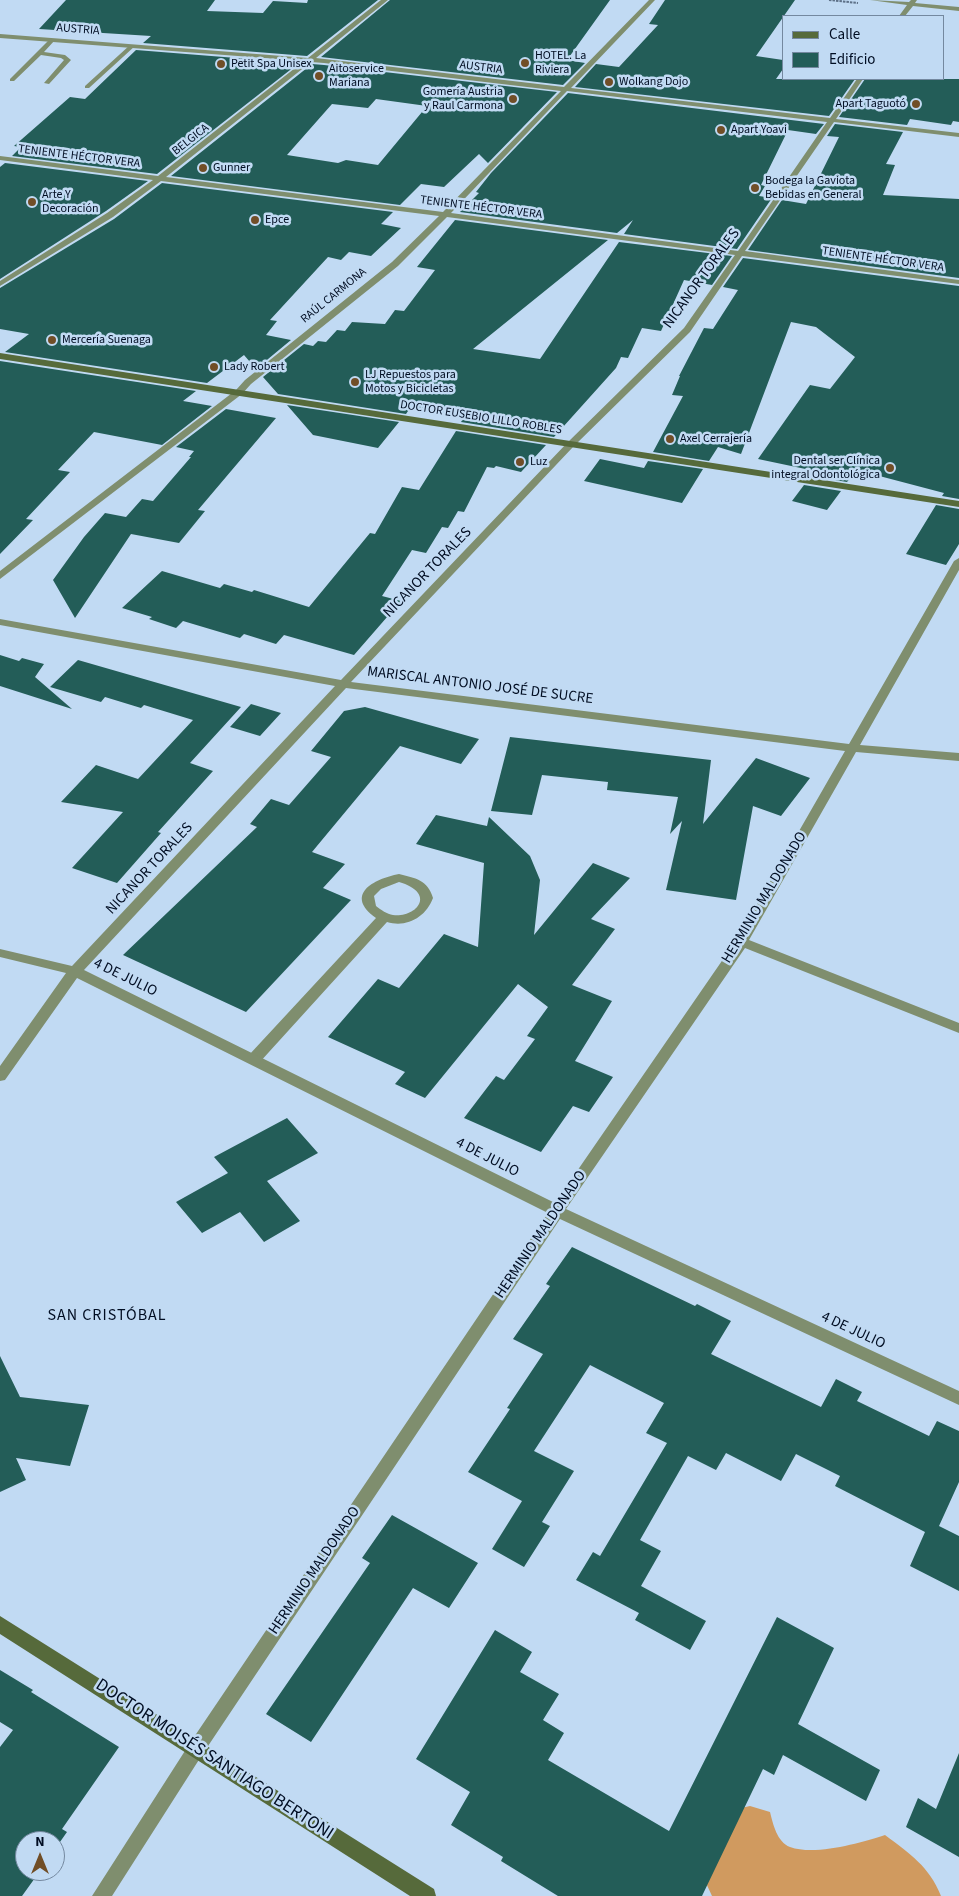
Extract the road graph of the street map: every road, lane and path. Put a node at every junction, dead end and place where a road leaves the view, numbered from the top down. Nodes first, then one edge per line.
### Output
1 (385, 0) edge
2 (652, 0) edge
3 (873, 0) edge
4 (913, 2) edge
5 (959, 9) edge
6 (903, 15) edge
7 (0, 36) edge
8 (52, 40) junction
9 (132, 46) junction
10 (40, 53) junction
11 (311, 59) junction
12 (12, 80) dead end
13 (859, 80) edge
14 (47, 83) dead end
15 (87, 87) dead end
16 (565, 90) junction
17 (832, 120) junction
18 (959, 135) edge
19 (0, 158) edge
20 (160, 178) junction
21 (446, 214) junction
22 (741, 253) junction
23 (959, 282) edge
24 (0, 284) edge
25 (0, 356) edge
26 (238, 392) junction
27 (570, 446) junction
28 (959, 504) edge
29 (959, 561) edge
30 (0, 576) edge
31 (0, 622) edge
32 (343, 684) junction
33 (853, 748) junction
34 (959, 757) edge
35 (384, 917) junction
36 (742, 942) junction
37 (0, 953) edge
38 (75, 971) junction
39 (959, 1028) edge
40 (254, 1059) junction
41 (0, 1076) edge
42 (557, 1211) junction
43 (959, 1398) edge
44 (0, 1624) edge
45 (196, 1749) junction
46 (101, 1896) edge
47 (427, 1896) edge

1 - 11 street, BELGICA
2 - 16 street, RAÚL CARMONA
3 - 4 street
4 - 5 street
4 - 6 street
7 - 8 street, AUSTRIA
8 - 9 street, AUSTRIA
8 - 10 street
9 - 11 street, AUSTRIA
9 - 15 street
10 - 12 street
10 - 14 street
11 - 16 street, AUSTRIA
11 - 20 street, BELGICA
13 - 17 street, NICANOR TORALES
16 - 17 street, AUSTRIA
16 - 21 street, RAÚL CARMONA
17 - 18 street, AUSTRIA
17 - 22 street, NICANOR TORALES
19 - 20 street, TENIENTE HÉCTOR VERA
20 - 21 street, TENIENTE HÉCTOR VERA
20 - 24 street, BELGICA
21 - 22 street, TENIENTE HÉCTOR VERA
21 - 26 street, RAÚL CARMONA
22 - 23 street, TENIENTE HÉCTOR VERA
22 - 27 street, NICANOR TORALES
25 - 26 main road, DOCTOR EUSEBIO LILLO ROBLES
26 - 27 main road, DOCTOR EUSEBIO LILLO ROBLES
26 - 30 street, RAÚL CARMONA
27 - 28 main road, DOCTOR EUSEBIO LILLO ROBLES
27 - 32 street, NICANOR TORALES
29 - 33 street, HERMINIO MALDONADO
31 - 32 street, MARISCAL ANTONIO JOSÉ DE SUCRE
32 - 33 street, MARISCAL ANTONIO JOSÉ DE SUCRE
32 - 38 street, NICANOR TORALES
33 - 34 street, MARISCAL ANTONIO JOSÉ DE SUCRE
33 - 36 street, HERMINIO MALDONADO
35 - 35 street
35 - 40 street
36 - 39 street
36 - 42 street, HERMINIO MALDONADO
37 - 38 street, 4 DE JULIO
38 - 40 street, 4 DE JULIO
38 - 41 street, NICANOR TORALES
40 - 42 street, 4 DE JULIO
42 - 43 street, 4 DE JULIO
42 - 45 street, HERMINIO MALDONADO
44 - 45 main road, DOCTOR MOISÉS SANTIAGO BERTONI
45 - 46 street, HERMINIO MALDONADO
45 - 47 main road, DOCTOR MOISÉS SANTIAGO BERTONI

